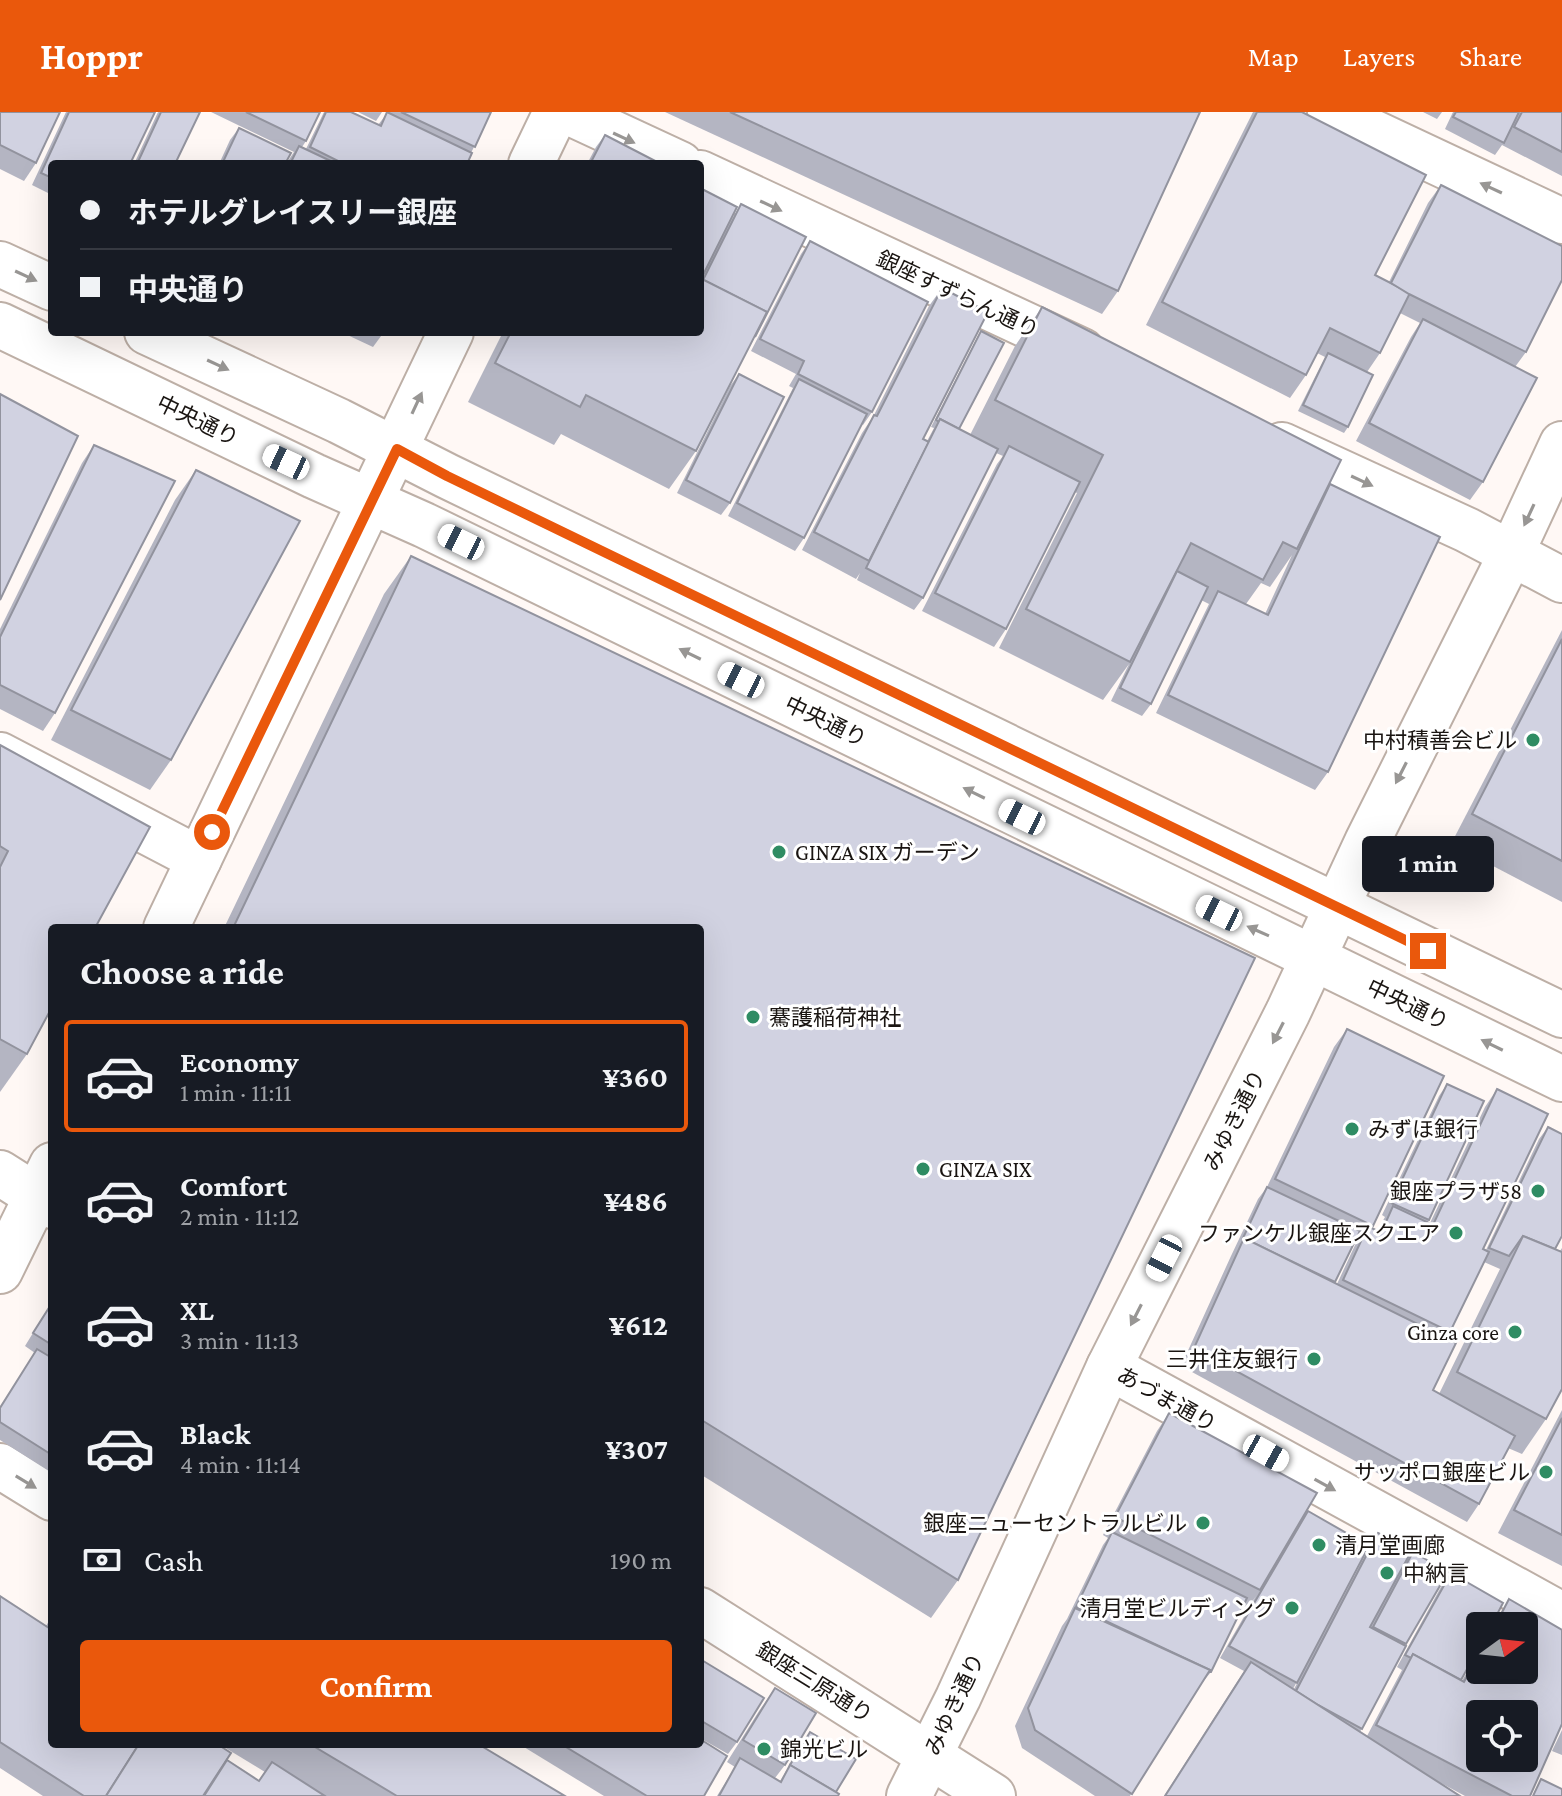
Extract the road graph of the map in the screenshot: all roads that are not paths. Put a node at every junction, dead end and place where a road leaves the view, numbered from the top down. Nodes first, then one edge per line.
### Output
1 (556, 112) edge
2 (568, 112) edge
3 (1330, 112) edge
4 (533, 160) edge
5 (671, 160) edge
6 (704, 175) edge
7 (1562, 221) edge
8 (0, 264) edge
9 (48, 286) edge
10 (0, 325) edge
11 (156, 336) edge
12 (449, 336) edge
13 (1120, 369) edge
14 (1250, 429) edge
15 (1562, 444) edge
16 (397, 449) junction
17 (370, 499) junction
18 (1511, 554) junction
19 (1562, 580) edge
20 (0, 755) edge
21 (199, 859) junction
22 (1336, 907) junction
23 (168, 924) edge
24 (1313, 956) junction
25 (1562, 1015) edge
26 (1562, 1079) edge
27 (35, 1185) edge
28 (0, 1271) edge
29 (1109, 1367) junction
30 (0, 1466) edge
31 (48, 1496) edge
32 (704, 1613) edge
33 (1562, 1615) edge
34 (930, 1755) junction
35 (909, 1796) edge
36 (993, 1796) edge

1 - 4 main road
2 -> 5 main road
7 -> 3 main road
6 -> 13 main road, 銀座すずらん通り
8 -> 9 main road
10 - 17 main road, 中央通り
11 -> 16 main road
16 -> 12 main road
14 -> 18 main road
15 -> 18 main road, みゆき通り
16 - 17 main road
16 - 22 main road
17 - 21 main road
24 -> 17 main road, 中央通り
18 - 19 main road
18 -> 22 main road, みゆき通り
20 - 21 main road
21 - 23 main road
22 - 24 main road, みゆき通り
22 - 25 main road
26 -> 24 main road, 中央通り
24 -> 29 main road, みゆき通り
27 - 28 main road
29 -> 33 main road, あづま通り
29 - 34 main road, みゆき通り
30 -> 31 main road
32 - 34 main road, 銀座三原通り
34 - 35 main road, みゆき通り
34 - 36 main road, 銀座三原通り

